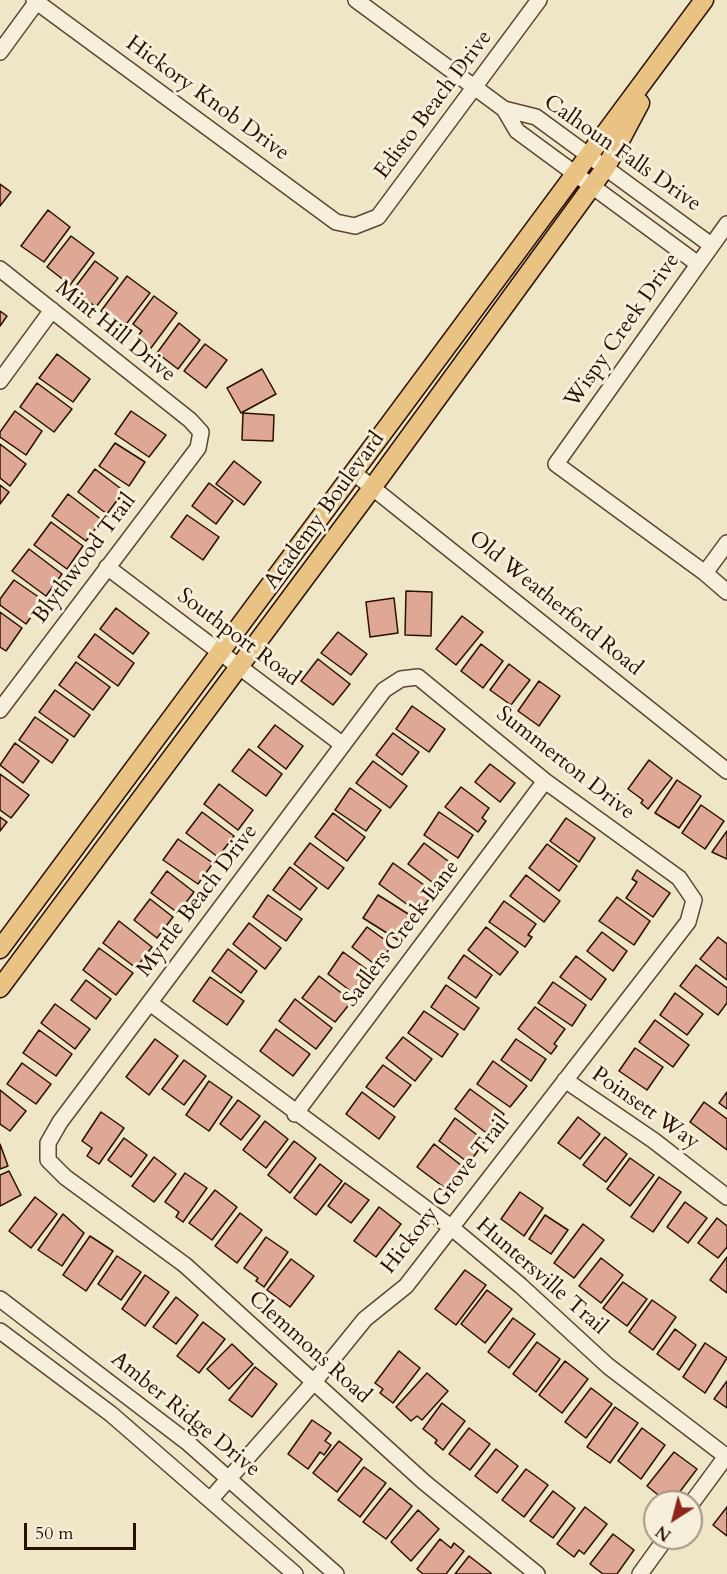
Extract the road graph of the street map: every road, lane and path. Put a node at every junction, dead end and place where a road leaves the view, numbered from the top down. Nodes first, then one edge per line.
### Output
1 (36, 0) edge
2 (357, 0) edge
3 (539, 0) edge
4 (704, 0) edge
5 (668, 48) junction
6 (0, 52) edge
7 (476, 88) junction
8 (504, 110) junction
9 (590, 155) junction
10 (606, 167) junction
11 (576, 174) junction
12 (592, 186) junction
13 (727, 224) edge
14 (356, 226) joint
15 (711, 245) junction
16 (698, 264) junction
17 (0, 269) edge
18 (52, 310) junction
19 (0, 381) edge
20 (201, 432) joint
21 (354, 473) junction
22 (372, 488) junction
23 (727, 543) edge
24 (106, 567) junction
25 (705, 573) junction
26 (727, 592) edge
27 (221, 653) junction
28 (239, 667) junction
29 (401, 679) joint
30 (0, 710) edge
31 (343, 745) junction
32 (727, 771) edge
33 (545, 781) junction
34 (694, 900) joint
35 (0, 949) edge
36 (0, 988) edge
37 (150, 1003) junction
38 (565, 1080) junction
39 (295, 1114) junction
40 (48, 1160) joint
41 (726, 1194) edge
42 (452, 1228) junction
43 (0, 1299) edge
44 (0, 1331) edge
45 (313, 1383) junction
46 (727, 1456) edge
47 (229, 1478) junction
48 (702, 1490) edge
49 (210, 1500) junction
50 (657, 1550) edge
51 (295, 1574) edge
52 (336, 1574) edge
53 (537, 1574) edge
54 (640, 1574) edge

1 - 6 street
1 - 14 street, Hickory Knob Drive
2 - 7 street, Calhoun Falls Drive
3 - 7 street, Edisto Beach Drive
4 - 5 main road, Academy Boulevard
5 - 9 main road, Academy Boulevard
5 - 10 main road, Academy Boulevard
7 - 8 street, Calhoun Falls Drive
7 - 14 street, Edisto Beach Drive
8 - 9 street, Calhoun Falls Drive
8 - 11 street, Calhoun Falls Drive
9 - 10 street, Calhoun Falls Drive
9 - 11 main road, Academy Boulevard
10 - 12 main road, Academy Boulevard
10 - 15 street, Calhoun Falls Drive
11 - 12 street, Calhoun Falls Drive
11 - 21 main road, Academy Boulevard
12 - 16 street, Calhoun Falls Drive
12 - 22 main road, Academy Boulevard
13 - 15 street, Wispy Creek Drive
15 - 16 street, Wispy Creek Drive
16 - 25 street, Wispy Creek Drive
17 - 18 street, Mint Hill Drive
18 - 19 street
18 - 20 street, Mint Hill Drive
20 - 24 street, Blythwood Trail
21 - 22 street, Old Weatherford Road
21 - 27 main road, Academy Boulevard
22 - 28 main road, Academy Boulevard
22 - 32 street, Old Weatherford Road
23 - 25 street
24 - 27 street, Southport Road
24 - 30 street, Blythwood Trail
25 - 26 street
27 - 28 street, Southport Road
27 - 35 main road, Academy Boulevard
28 - 31 street, Southport Road
28 - 36 main road, Academy Boulevard
29 - 31 street, Myrtle Beach Drive
29 - 33 street, Summerton Drive
31 - 37 street, Myrtle Beach Drive
33 - 34 street, Summerton Drive
33 - 39 street, Sadlers Creek Lane
34 - 38 street, Hickory Grove Trail
37 - 39 street, Huntersville Trail
37 - 40 street, Myrtle Beach Drive
38 - 41 street, Poinsett Way
38 - 42 street, Hickory Grove Trail
39 - 42 street, Huntersville Trail
40 - 45 street, Clemmons Road
42 - 45 street, Hickory Grove Trail
42 - 46 street, Huntersville Trail
43 - 47 street, Amber Ridge Drive
44 - 49 street, Amber Ridge Drive
45 - 47 street, Hickory Grove Trail
45 - 53 street, Clemmons Road
46 - 48 street
47 - 49 street, Hickory Grove Trail
47 - 52 street, Amber Ridge Drive
49 - 51 street, Amber Ridge Drive
50 - 54 street

